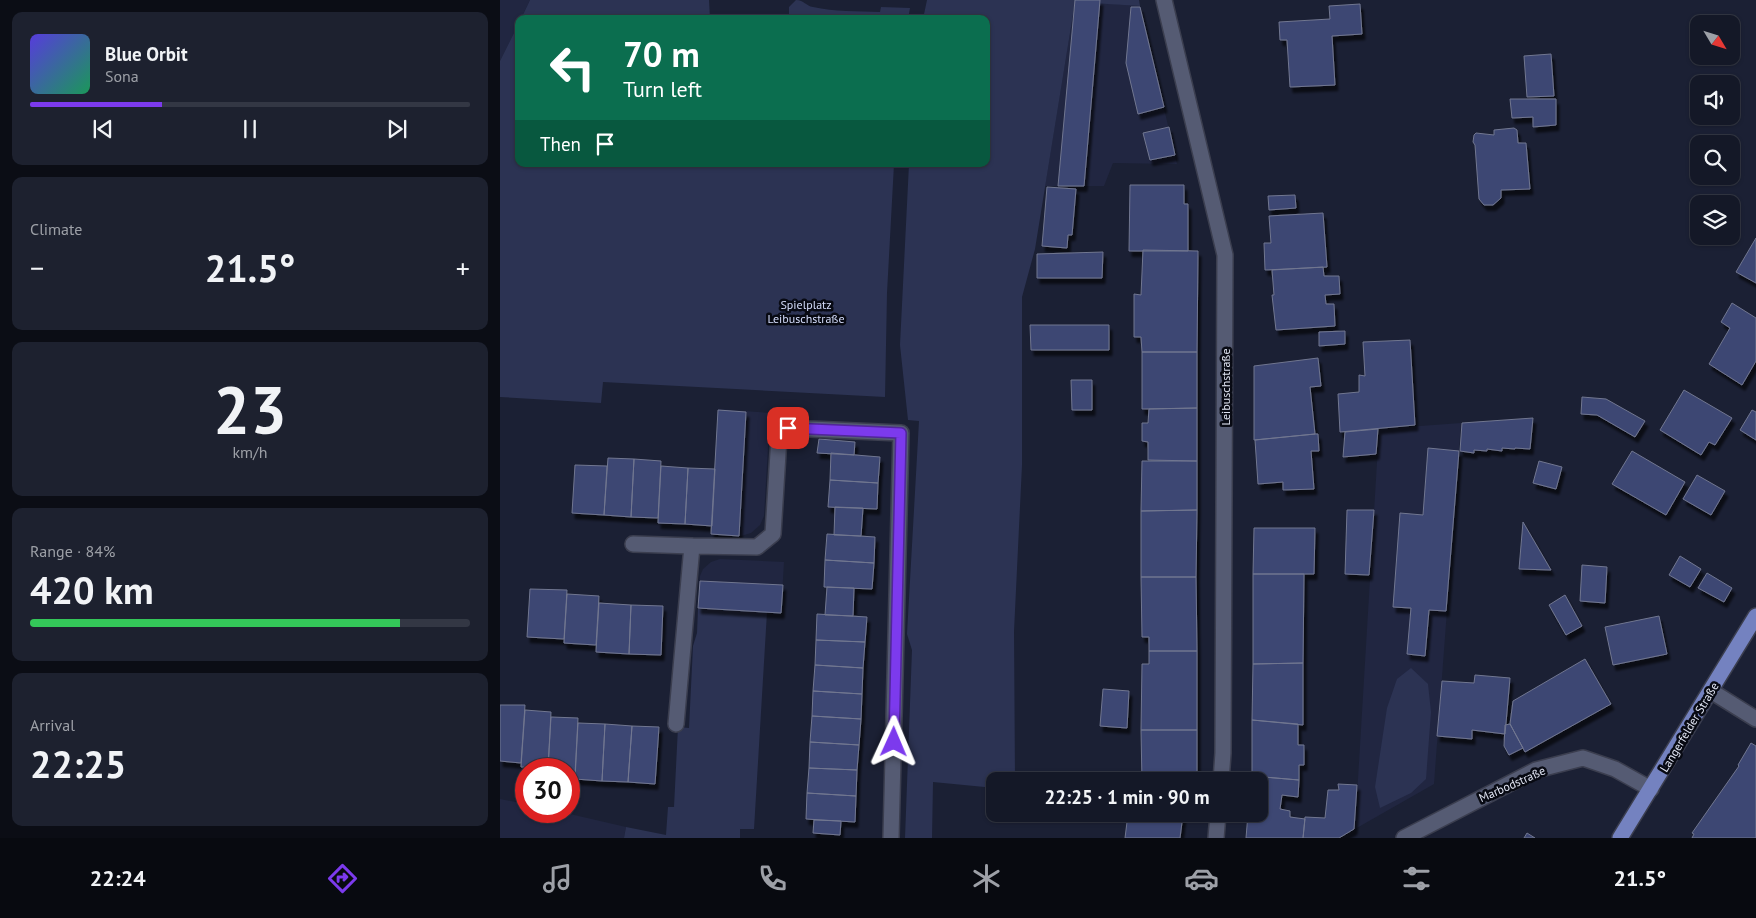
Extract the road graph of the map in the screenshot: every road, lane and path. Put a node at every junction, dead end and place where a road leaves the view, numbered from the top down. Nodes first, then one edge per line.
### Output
1 (1164, 0) edge
2 (632, 544) dead end
3 (692, 546) junction
4 (1756, 616) edge
5 (1711, 691) junction
6 (1756, 718) edge
7 (676, 724) dead end
8 (1222, 772) edge
9 (1651, 789) junction
10 (1217, 822) edge
11 (891, 838) edge
12 (1216, 838) edge
13 (1404, 838) edge
14 (1620, 838) edge

1 - 8 street, Leibuschstraße
2 - 3 street
3 - 7 street
3 - 11 street
4 - 5 main road, Langerfelder Straße
5 - 6 street
5 - 9 main road, Langerfelder Straße
9 - 13 street, Marbodstraße
9 - 14 main road, Langerfelder Straße
10 - 12 street

